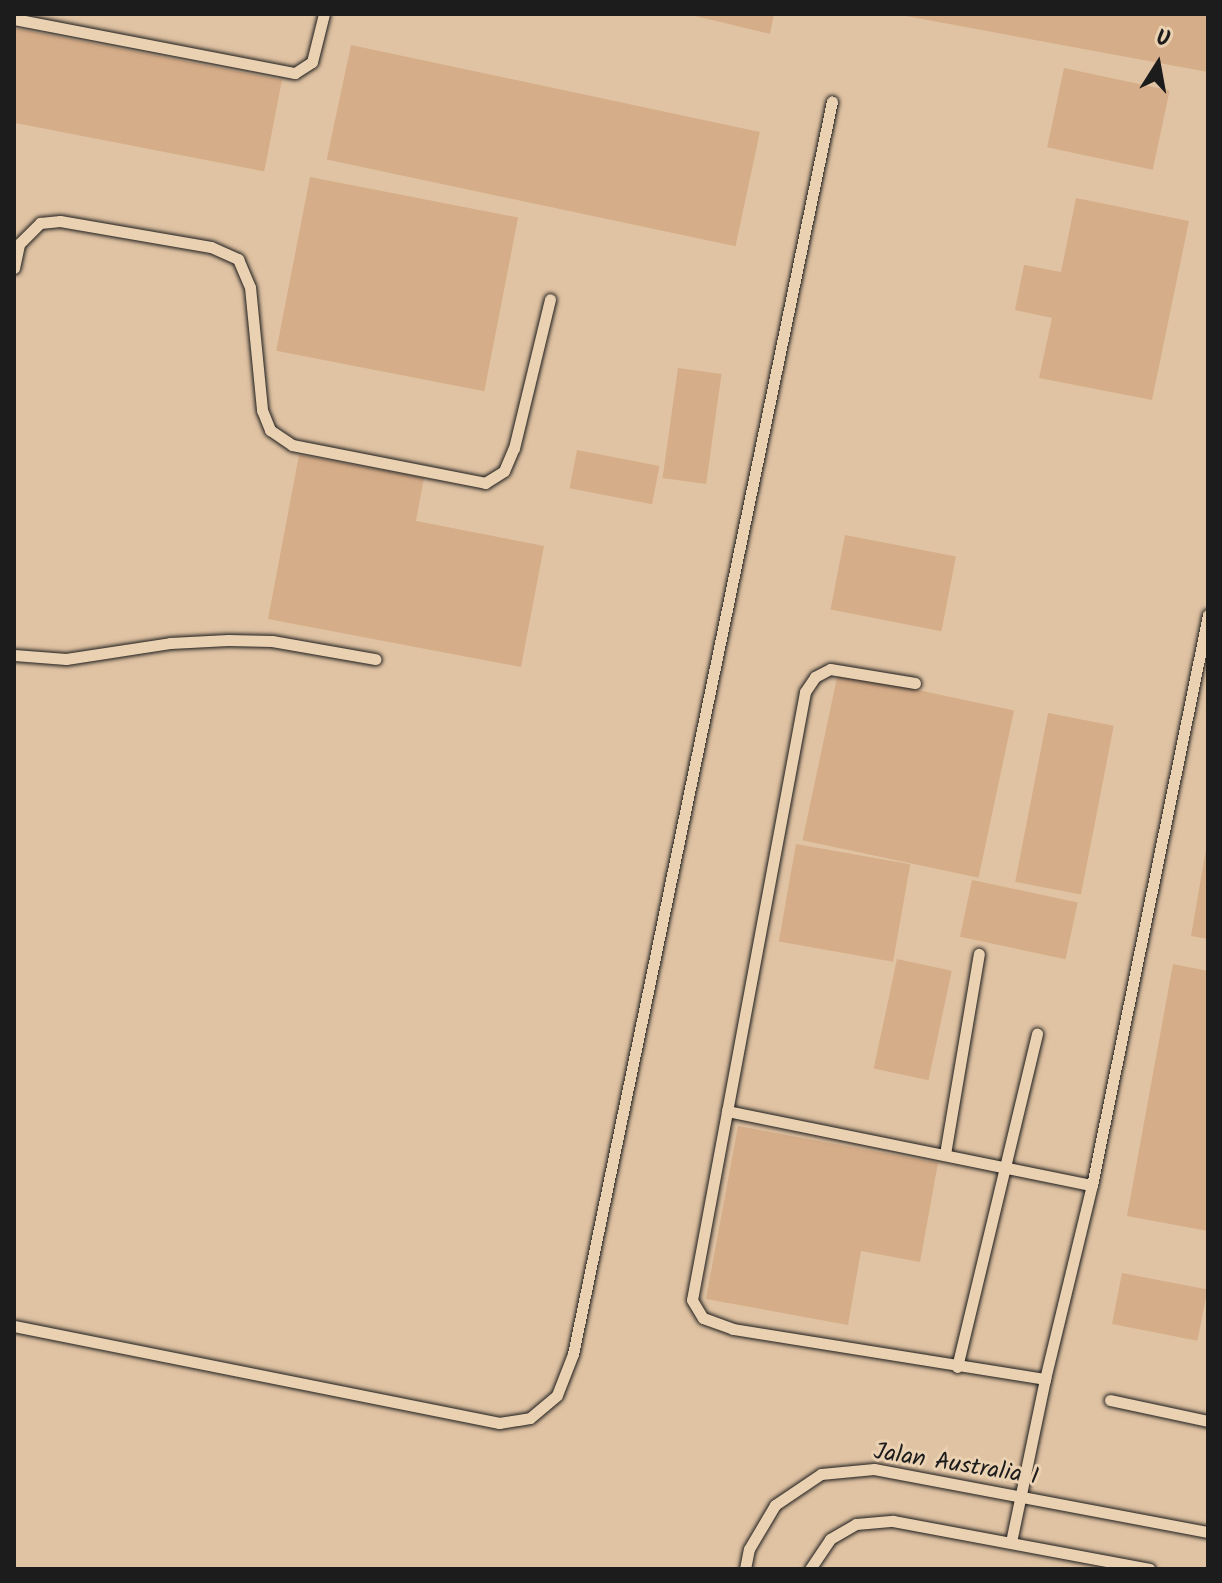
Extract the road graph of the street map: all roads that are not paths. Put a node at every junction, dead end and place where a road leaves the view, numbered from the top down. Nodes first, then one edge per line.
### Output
1 (324, 14) edge
2 (14, 19) edge
3 (832, 101) dead end
4 (14, 268) edge
5 (550, 299) dead end
6 (1208, 615) edge
7 (14, 655) edge
8 (375, 659) dead end
9 (915, 683) dead end
10 (979, 954) dead end
11 (1037, 1033) dead end
12 (727, 1111) junction
13 (945, 1154) junction
14 (1004, 1167) junction
15 (1092, 1185) junction
16 (14, 1326) edge
17 (957, 1367) junction
18 (1045, 1379) junction
19 (1110, 1400) dead end
20 (1208, 1421) edge
21 (1021, 1497) junction
22 (1208, 1532) edge
23 (1011, 1542) junction
24 (745, 1569) edge
25 (810, 1569) edge
26 (1150, 1569) edge

1 - 2 lane
3 - 16 lane
4 - 5 lane
6 - 15 lane
7 - 8 lane
9 - 12 lane
10 - 13 lane
11 - 14 lane
12 - 13 lane
12 - 17 lane
13 - 14 lane
14 - 15 lane
14 - 17 lane
15 - 18 lane
17 - 18 lane
18 - 21 lane
19 - 20 lane
21 - 22 lane, Jalan Australia I
21 - 23 lane
21 - 24 lane, Jalan Australia I
23 - 25 lane
23 - 26 lane

